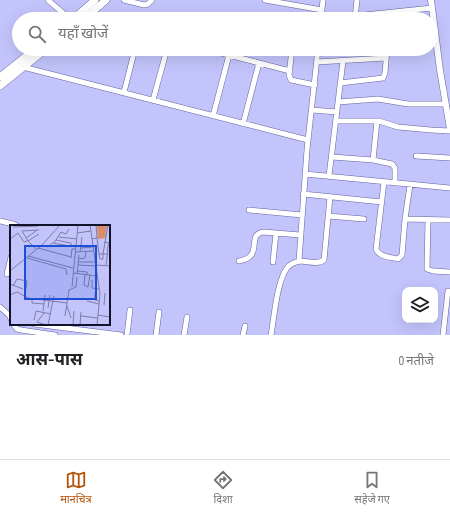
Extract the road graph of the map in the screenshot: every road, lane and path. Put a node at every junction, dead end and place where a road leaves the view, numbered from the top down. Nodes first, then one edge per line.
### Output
1 (48, 0) edge
2 (95, 0) edge
3 (106, 0) edge
4 (124, 0) edge
5 (152, 0) edge
6 (265, 0) edge
7 (323, 0) edge
8 (357, 0) edge
9 (431, 0) edge
10 (293, 2) edge
11 (432, 8) junction
12 (322, 10) joint
13 (68, 12) edge
14 (84, 12) edge
15 (87, 12) edge
16 (356, 12) edge
17 (398, 12) edge
18 (432, 12) edge
19 (438, 54) edge
20 (26, 56) edge
21 (37, 56) edge
22 (133, 56) edge
23 (165, 56) edge
24 (229, 56) edge
25 (233, 56) edge
26 (291, 56) edge
27 (317, 56) edge
28 (386, 58) joint
29 (343, 61) junction
30 (317, 62) junction
31 (259, 63) junction
32 (23, 67) junction
33 (290, 71) junction
34 (0, 77) edge
35 (340, 83) junction
36 (314, 85) junction
37 (0, 86) edge
38 (124, 92) junction
39 (447, 93) edge
40 (153, 100) junction
41 (338, 102) junction
42 (446, 104) junction
43 (312, 110) junction
44 (337, 112) junction
45 (213, 116) junction
46 (336, 121) junction
47 (377, 121) junction
48 (243, 124) junction
49 (450, 127) edge
50 (308, 140) junction
51 (416, 156) dead end
52 (332, 157) junction
53 (450, 158) edge
54 (374, 160) junction
55 (305, 174) junction
56 (329, 176) junction
57 (384, 182) junction
58 (395, 183) junction
59 (410, 185) junction
60 (450, 188) edge
61 (303, 194) junction
62 (330, 197) junction
63 (382, 202) junction
64 (249, 210) dead end
65 (302, 215) junction
66 (328, 216) junction
67 (364, 219) dead end
68 (405, 219) junction
69 (428, 220) junction
70 (450, 220) edge
71 (0, 221) edge
72 (16, 225) edge
73 (276, 233) junction
74 (300, 235) junction
75 (239, 261) dead end
76 (299, 261) junction
77 (273, 262) dead end
78 (10, 263) edge
79 (450, 272) edge
80 (8, 274) dead end
81 (448, 291) dead end
82 (0, 307) edge
83 (130, 310) dead end
84 (159, 312) dead end
85 (9, 315) edge
86 (187, 317) dead end
87 (14, 325) edge
88 (42, 325) edge
89 (245, 326) dead end
90 (73, 329) junction
91 (55, 335) edge
92 (72, 335) edge
93 (121, 335) edge
94 (127, 335) edge
95 (156, 335) edge
96 (184, 335) edge
97 (244, 335) edge
98 (271, 335) edge
99 (443, 335) edge

1 - 13 street
2 - 14 main road
3 - 15 main road
4 - 5 street
6 - 10 street
7 - 12 street
8 - 16 street
9 - 11 street
10 - 12 street
11 - 17 street
11 - 18 street
19 - 39 street
20 - 34 main road
21 - 32 main road
22 - 38 street
23 - 40 street
24 - 45 street
25 - 31 street
26 - 33 street
27 - 30 street
28 - 29 street
28 - 35 street
29 - 30 street
29 - 35 street
30 - 36 street
31 - 33 street
31 - 48 street
32 - 37 main road
32 - 38 street
33 - 36 street
35 - 41 street
36 - 43 street
38 - 40 street
39 - 42 street
40 - 45 street
41 - 42 street
41 - 44 street
42 - 49 street
43 - 44 street
43 - 50 street
44 - 46 street
45 - 48 street
46 - 47 street
46 - 52 street
47 - 49 street
47 - 54 street
48 - 50 street
50 - 55 street
51 - 53 street
52 - 54 street
52 - 56 street
54 - 58 street
55 - 56 street
55 - 61 street
56 - 57 street
57 - 58 street
57 - 63 street
58 - 59 street
59 - 60 street
59 - 68 street
61 - 62 street
61 - 65 street
62 - 63 street
62 - 66 street
63 - 68 street
64 - 65 street
65 - 74 street
66 - 67 street
66 - 76 street
68 - 69 street
69 - 70 street
69 - 79 street
71 - 72 street
73 - 74 street
73 - 75 street
73 - 77 street
74 - 76 street
76 - 98 street
78 - 80 street
81 - 99 street
82 - 85 street
83 - 94 street
84 - 95 street
86 - 96 street
87 - 91 street
88 - 90 street
89 - 97 street
90 - 92 street
90 - 93 street

